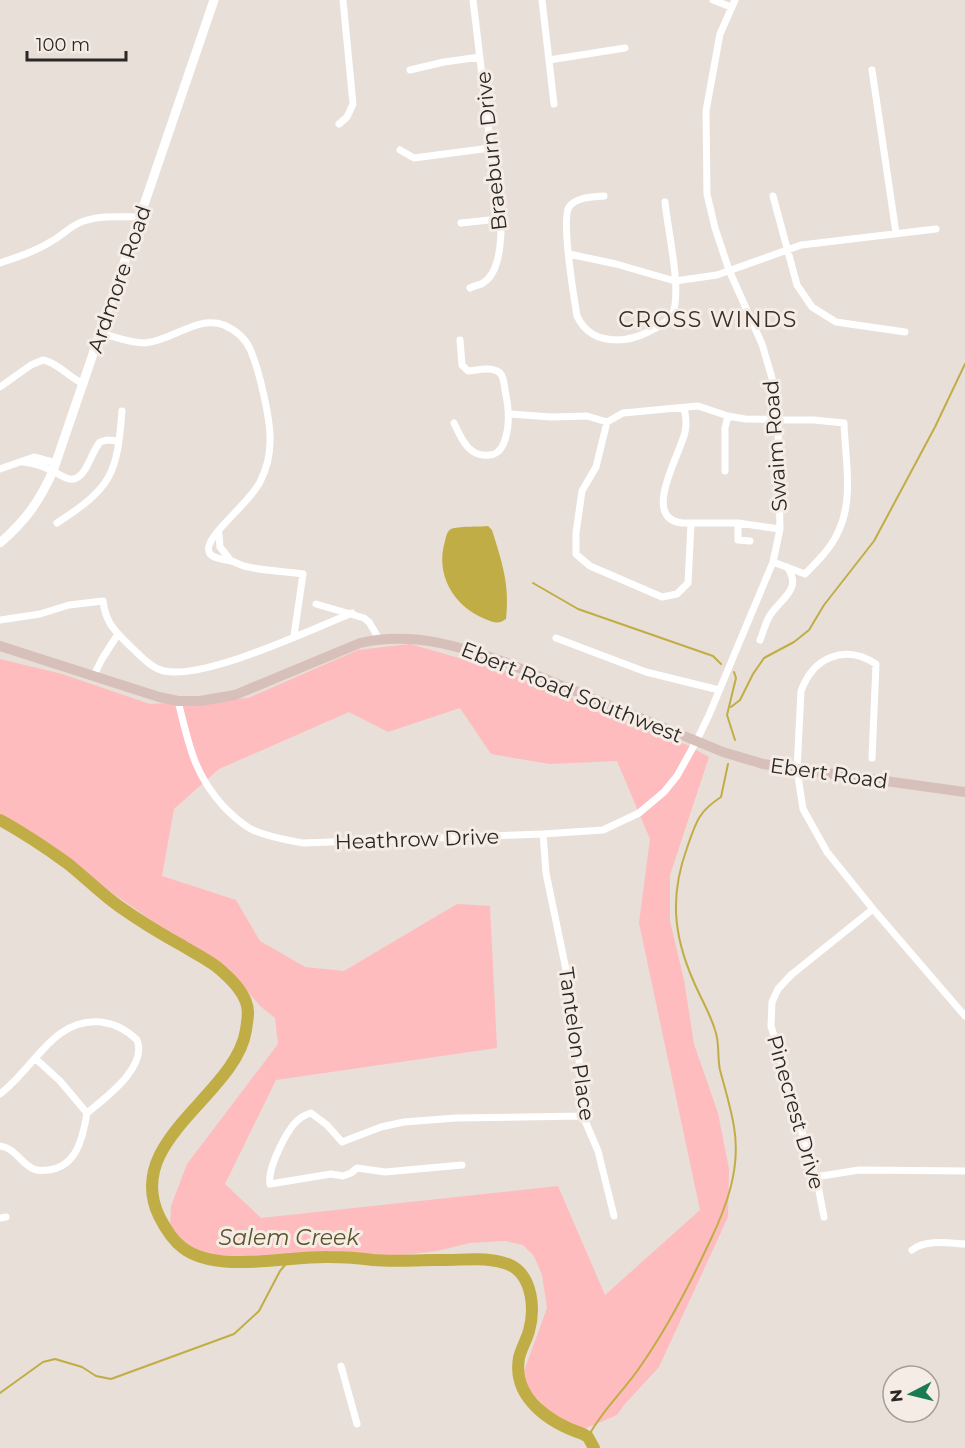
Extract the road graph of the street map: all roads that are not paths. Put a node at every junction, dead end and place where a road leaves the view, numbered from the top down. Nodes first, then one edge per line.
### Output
1 (214, 0) edge
2 (343, 0) edge
3 (473, 0) edge
4 (542, 0) edge
5 (713, 0) edge
6 (735, 0) edge
7 (730, 7) junction
8 (625, 48) dead end
9 (480, 57) junction
10 (549, 60) junction
11 (410, 70) dead end
12 (872, 70) dead end
13 (554, 104) dead end
14 (339, 124) dead end
15 (490, 148) junction
16 (400, 150) dead end
17 (604, 196) dead end
18 (773, 196) dead end
19 (665, 202) dead end
20 (140, 218) junction
21 (499, 219) junction
22 (461, 223) dead end
23 (936, 229) dead end
24 (896, 233) junction
25 (788, 249) junction
26 (569, 254) junction
27 (0, 263) edge
28 (729, 270) junction
29 (675, 281) junction
30 (470, 288) dead end
31 (905, 332) dead end
32 (101, 333) junction
33 (460, 340) dead end
34 (84, 384) junction
35 (0, 387) edge
36 (684, 408) junction
37 (122, 411) dead end
38 (510, 414) junction
39 (728, 416) junction
40 (778, 420) junction
41 (607, 422) junction
42 (454, 423) dead end
43 (119, 441) junction
44 (54, 467) junction
45 (0, 469) edge
46 (725, 471) dead end
47 (57, 523) dead end
48 (738, 523) junction
49 (691, 524) junction
50 (780, 529) junction
51 (219, 531) junction
52 (750, 541) dead end
53 (0, 543) edge
54 (231, 561) junction
55 (773, 562) junction
56 (787, 567) junction
57 (316, 604) dead end
58 (352, 613) junction
59 (0, 620) edge
60 (118, 634) junction
61 (294, 636) junction
62 (556, 638) dead end
63 (379, 639) junction
64 (760, 640) dead end
65 (0, 646) edge
66 (94, 675) junction
67 (719, 690) junction
68 (178, 701) junction
69 (697, 740) junction
70 (872, 758) dead end
71 (797, 770) junction
72 (965, 792) edge
73 (543, 834) junction
74 (873, 909) junction
75 (965, 1016) edge
76 (36, 1059) junction
77 (0, 1094) edge
78 (87, 1113) junction
79 (583, 1116) junction
80 (0, 1146) edge
81 (462, 1165) dead end
82 (965, 1171) edge
83 (815, 1177) junction
84 (614, 1216) dead end
85 (825, 1217) dead end
86 (965, 1244) edge
87 (912, 1250) dead end
88 (341, 1366) dead end
89 (357, 1424) dead end

1 - 20 street, Ardmore Road
2 - 14 street
3 - 9 street, Braeburn Drive
4 - 10 street
5 - 7 street
6 - 7 street, Swaim Road
7 - 28 street, Swaim Road
8 - 10 street
9 - 11 street
9 - 15 street, Braeburn Drive
10 - 13 street
12 - 24 street
15 - 16 street
15 - 21 street, Braeburn Drive
17 - 26 street
18 - 25 street
19 - 29 street
20 - 27 street
20 - 32 street, Ardmore Road
21 - 22 street
21 - 30 street, Braeburn Drive
23 - 24 street
24 - 25 street
25 - 28 street
25 - 31 street
26 - 29 street
26 - 29 street
28 - 29 street
28 - 40 street, Swaim Road
32 - 34 street, Ardmore Road
32 - 51 street
33 - 38 street
34 - 35 street
34 - 44 street, Ardmore Road
36 - 39 street
36 - 41 street
36 - 49 street
37 - 43 street
38 - 41 street
38 - 42 street
39 - 40 street
39 - 46 street
40 - 50 street, Swaim Road
40 - 56 street
41 - 49 street
43 - 44 street
43 - 47 street
44 - 45 street
44 - 53 street, Ardmore Road
48 - 49 street
48 - 50 street
48 - 52 street
50 - 55 street, Swaim Road
51 - 54 street
51 - 54 street
54 - 61 street
55 - 56 street
55 - 67 street, Swaim Road
56 - 64 street
57 - 58 street
58 - 61 street
58 - 63 street
59 - 60 street
60 - 61 street
60 - 66 street
62 - 67 street
63 - 68 main road, Ebert Road Southwest
63 - 69 main road, Ebert Road Southwest
65 - 66 main road, Ebert Road Southwest
66 - 68 main road, Ebert Road Southwest
67 - 69 street, Swaim Road
68 - 73 street, Heathrow Drive
69 - 71 main road, Ebert Road
69 - 73 street, Heathrow Drive
70 - 71 street
71 - 72 main road, Ebert Road
71 - 74 street
73 - 79 street, Tantelon Place
74 - 75 street
74 - 83 street, Pinecrest Drive
76 - 77 street
76 - 78 street
76 - 78 street
78 - 80 street
79 - 81 street
79 - 84 street, Tantelon Place
82 - 83 street
83 - 85 street, Pinecrest Drive
86 - 87 street
88 - 89 street

